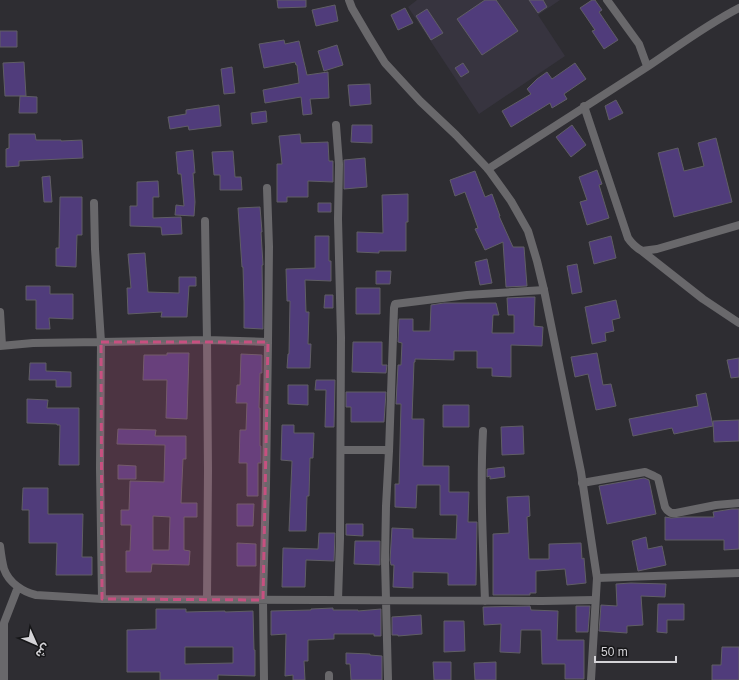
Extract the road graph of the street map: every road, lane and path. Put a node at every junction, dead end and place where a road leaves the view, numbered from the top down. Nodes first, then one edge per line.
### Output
1 (349, 0) edge
2 (607, 0) edge
3 (739, 8) edge
4 (648, 66) junction
5 (584, 106) junction
6 (336, 125) dead end
7 (488, 169) junction
8 (267, 188) dead end
9 (94, 202) dead end
10 (205, 221) dead end
11 (739, 225) edge
12 (642, 251) junction
13 (544, 290) junction
14 (0, 312) edge
15 (739, 323) edge
16 (207, 340) junction
17 (101, 342) junction
18 (268, 342) junction
19 (1, 345) edge
20 (483, 432) dead end
21 (341, 450) junction
22 (389, 451) junction
23 (582, 482) junction
24 (739, 503) edge
25 (0, 546) edge
26 (739, 572) edge
27 (596, 578) junction
28 (18, 587) junction
29 (102, 599) junction
30 (207, 599) junction
31 (263, 600) junction
32 (338, 600) junction
33 (386, 600) junction
34 (595, 600) junction
35 (485, 601) junction
36 (2, 671) edge
37 (4, 680) edge
38 (264, 680) edge
39 (388, 680) edge
40 (591, 680) edge

1 - 7 street
2 - 4 street
3 - 4 street
4 - 5 street
5 - 7 street
5 - 12 street
6 - 21 street
7 - 13 street
8 - 18 street
9 - 17 street
10 - 16 street
11 - 12 street
12 - 15 street
13 - 22 street
13 - 23 street
14 - 19 street
16 - 17 street
16 - 18 street
16 - 30 street
17 - 19 street
17 - 29 street
18 - 31 street
20 - 35 street
21 - 22 street
21 - 32 street
22 - 33 street
23 - 24 street
23 - 27 street
25 - 28 street
26 - 27 street
27 - 34 street
28 - 29 street
28 - 36 street
29 - 30 street
30 - 31 street
31 - 32 street
31 - 38 street
32 - 33 street
33 - 35 street
33 - 39 street
34 - 35 street
34 - 40 street
36 - 37 street

